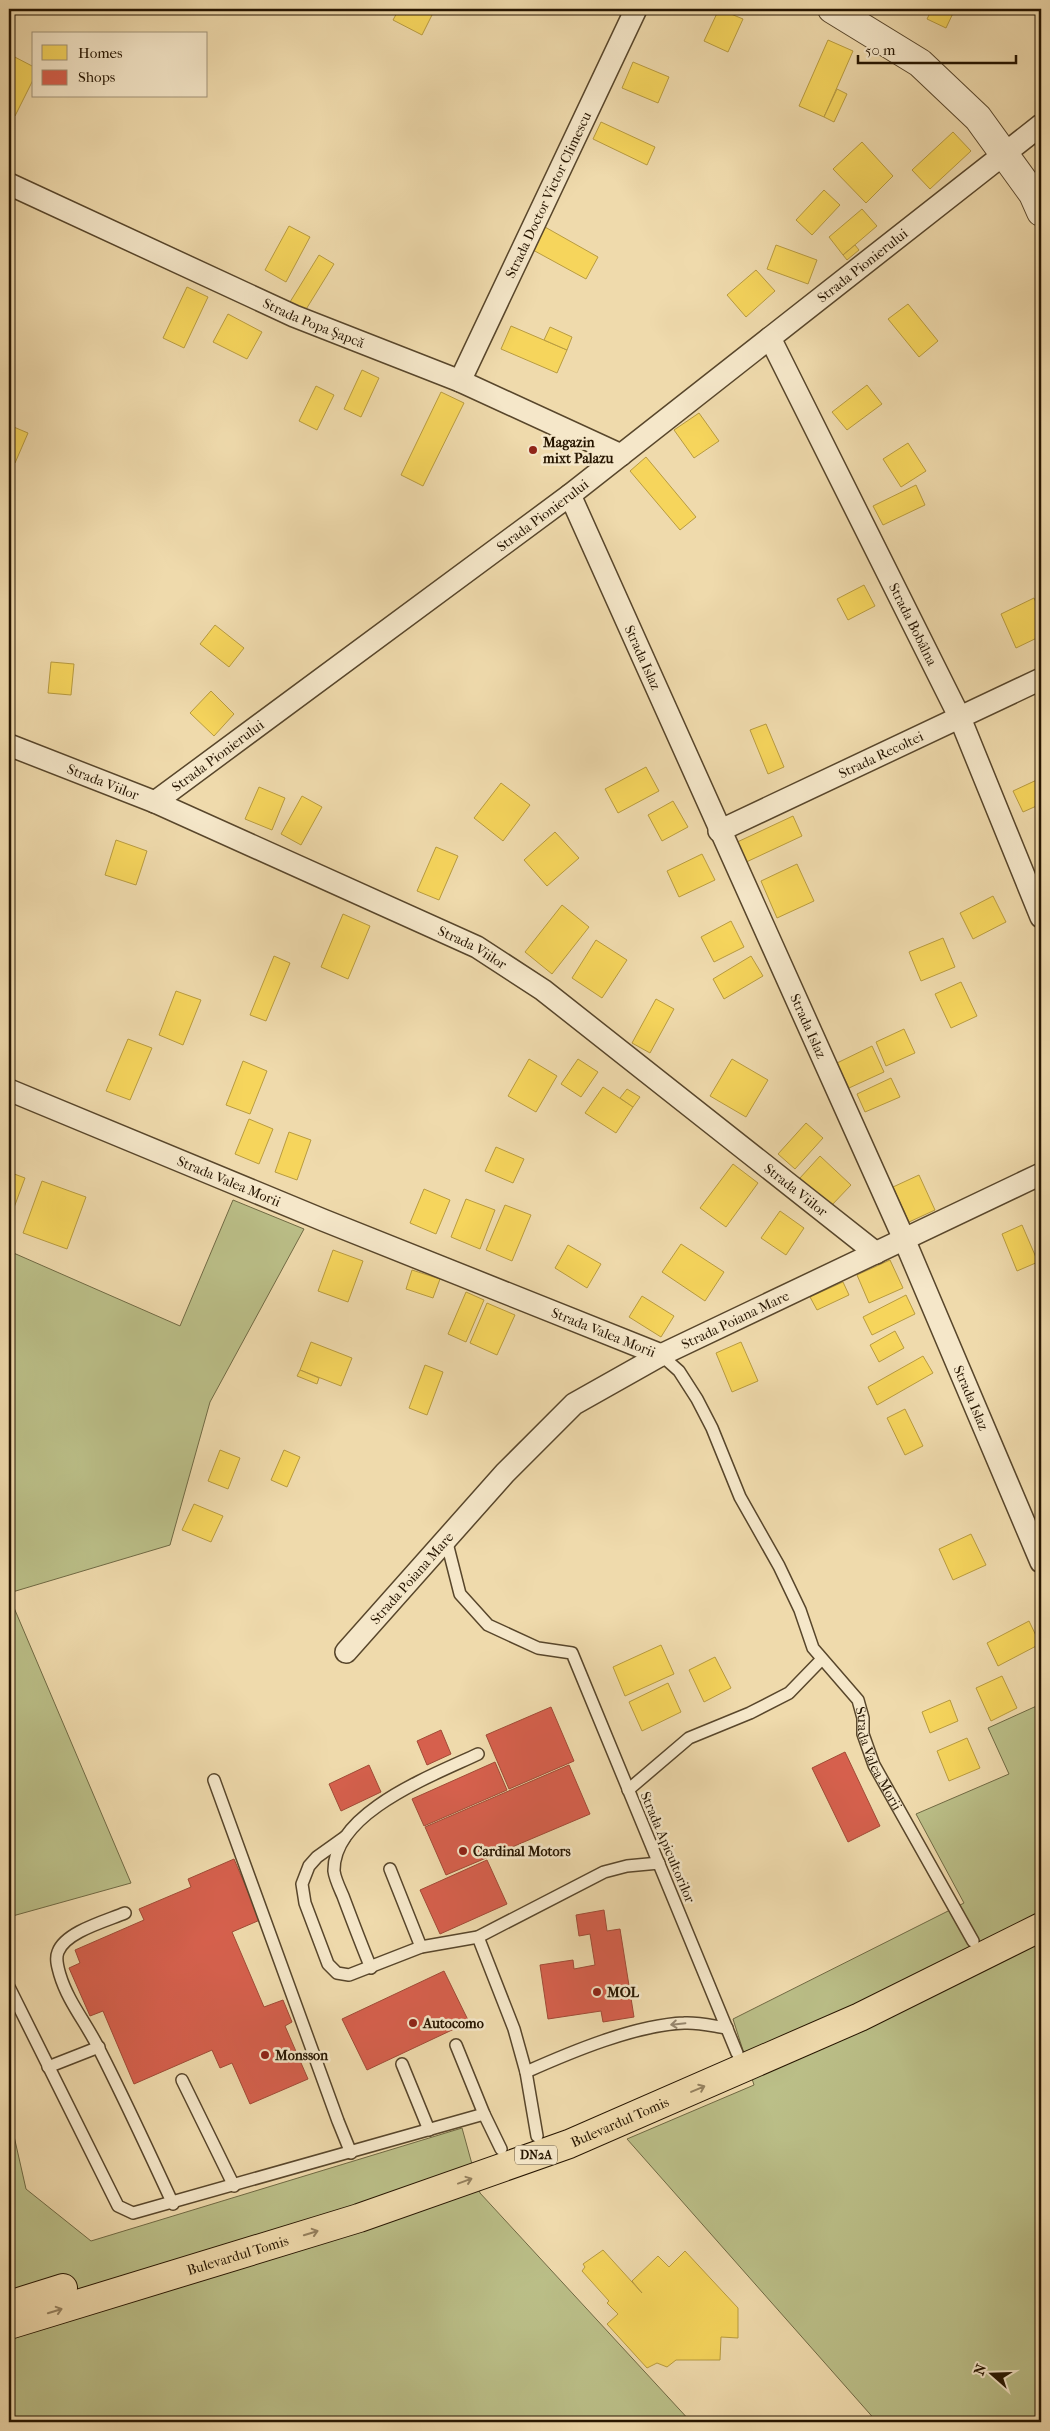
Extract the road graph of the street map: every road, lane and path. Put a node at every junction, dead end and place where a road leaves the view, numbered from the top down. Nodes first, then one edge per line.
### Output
1 (636, 9) edge
2 (832, 9) edge
3 (1041, 125) edge
4 (1005, 153) junction
5 (9, 184) edge
6 (1041, 212) edge
7 (770, 338) junction
8 (460, 381) junction
9 (621, 454) junction
10 (570, 494) junction
11 (1041, 679) edge
12 (960, 718) junction
13 (9, 745) edge
14 (155, 802) junction
15 (719, 831) junction
16 (1041, 917) edge
17 (9, 1090) edge
18 (1041, 1174) edge
19 (904, 1239) junction
20 (876, 1253) junction
21 (660, 1355) junction
22 (446, 1539) junction
23 (1041, 1562) edge
24 (346, 1652) dead end
25 (821, 1660) junction
26 (478, 1754) dead end
27 (214, 1780) dead end
28 (628, 1790) junction
29 (345, 1837) junction
30 (659, 1863) junction
31 (390, 1869) dead end
32 (1041, 1907) edge
33 (125, 1913) dead end
34 (1041, 1927) edge
35 (478, 1937) junction
36 (973, 1941) junction
37 (421, 1947) junction
38 (371, 1968) junction
39 (9, 1987) edge
40 (727, 2028) junction
41 (456, 2045) dead end
42 (99, 2047) junction
43 (737, 2053) junction
44 (402, 2064) dead end
45 (48, 2067) junction
46 (526, 2072) junction
47 (182, 2080) dead end
48 (484, 2114) junction
49 (429, 2130) junction
50 (537, 2136) junction
51 (501, 2149) junction
52 (351, 2153) junction
53 (234, 2186) junction
54 (173, 2204) junction
55 (9, 2304) edge
56 (9, 2325) edge

1 - 8 street, Strada Doctor Victor Climescu
2 - 4 street
3 - 4 street, Strada Pionierului
4 - 6 street
4 - 7 street, Strada Pionierului
5 - 8 street, Strada Popa Șapcă
7 - 9 street, Strada Pionierului
7 - 12 street, Strada Bobâlna
8 - 9 street, Strada Popa Șapcă
9 - 10 street, Strada Pionierului
10 - 14 street, Strada Pionierului
10 - 15 street, Strada Islaz
11 - 12 street, Strada Recoltei
12 - 15 street, Strada Recoltei
12 - 16 street, Strada Bobâlna
13 - 14 street, Strada Viilor
14 - 20 street, Strada Viilor
15 - 19 street, Strada Islaz
17 - 21 street, Strada Valea Morii
18 - 19 street, Strada Poiana Mare
19 - 20 street, Strada Poiana Mare
19 - 23 street, Strada Islaz
20 - 21 street, Strada Poiana Mare
21 - 22 street, Strada Poiana Mare
21 - 25 lane, Strada Valea Morii
22 - 24 street, Strada Poiana Mare
22 - 28 lane, Strada Apicultorilor
25 - 28 lane
25 - 36 lane, Strada Valea Morii
26 - 29 lane
27 - 52 lane
28 - 30 lane, Strada Apicultorilor
29 - 38 lane
29 - 38 lane
30 - 35 lane
30 - 40 lane, Strada Apicultorilor
31 - 37 lane
32 - 36 main road, Bulevardul Tomis / DN2A
33 - 42 lane
56 -> 34 main road, Bulevardul Tomis / DN2A
35 - 37 lane
35 - 46 lane
36 - 43 main road, Bulevardul Tomis / DN2A
37 - 38 lane
39 - 45 lane
40 - 43 lane, Strada Apicultorilor
40 -> 46 lane
41 - 48 lane
42 - 45 lane
42 - 54 lane
43 - 50 main road, Bulevardul Tomis / DN2A
44 - 49 lane
45 - 54 lane
46 - 50 lane
47 - 53 lane
48 - 49 lane
48 - 51 lane
49 - 52 lane
50 - 51 main road, Bulevardul Tomis / DN2A
51 - 55 main road, Bulevardul Tomis / DN2A
52 - 53 lane
53 - 54 lane

